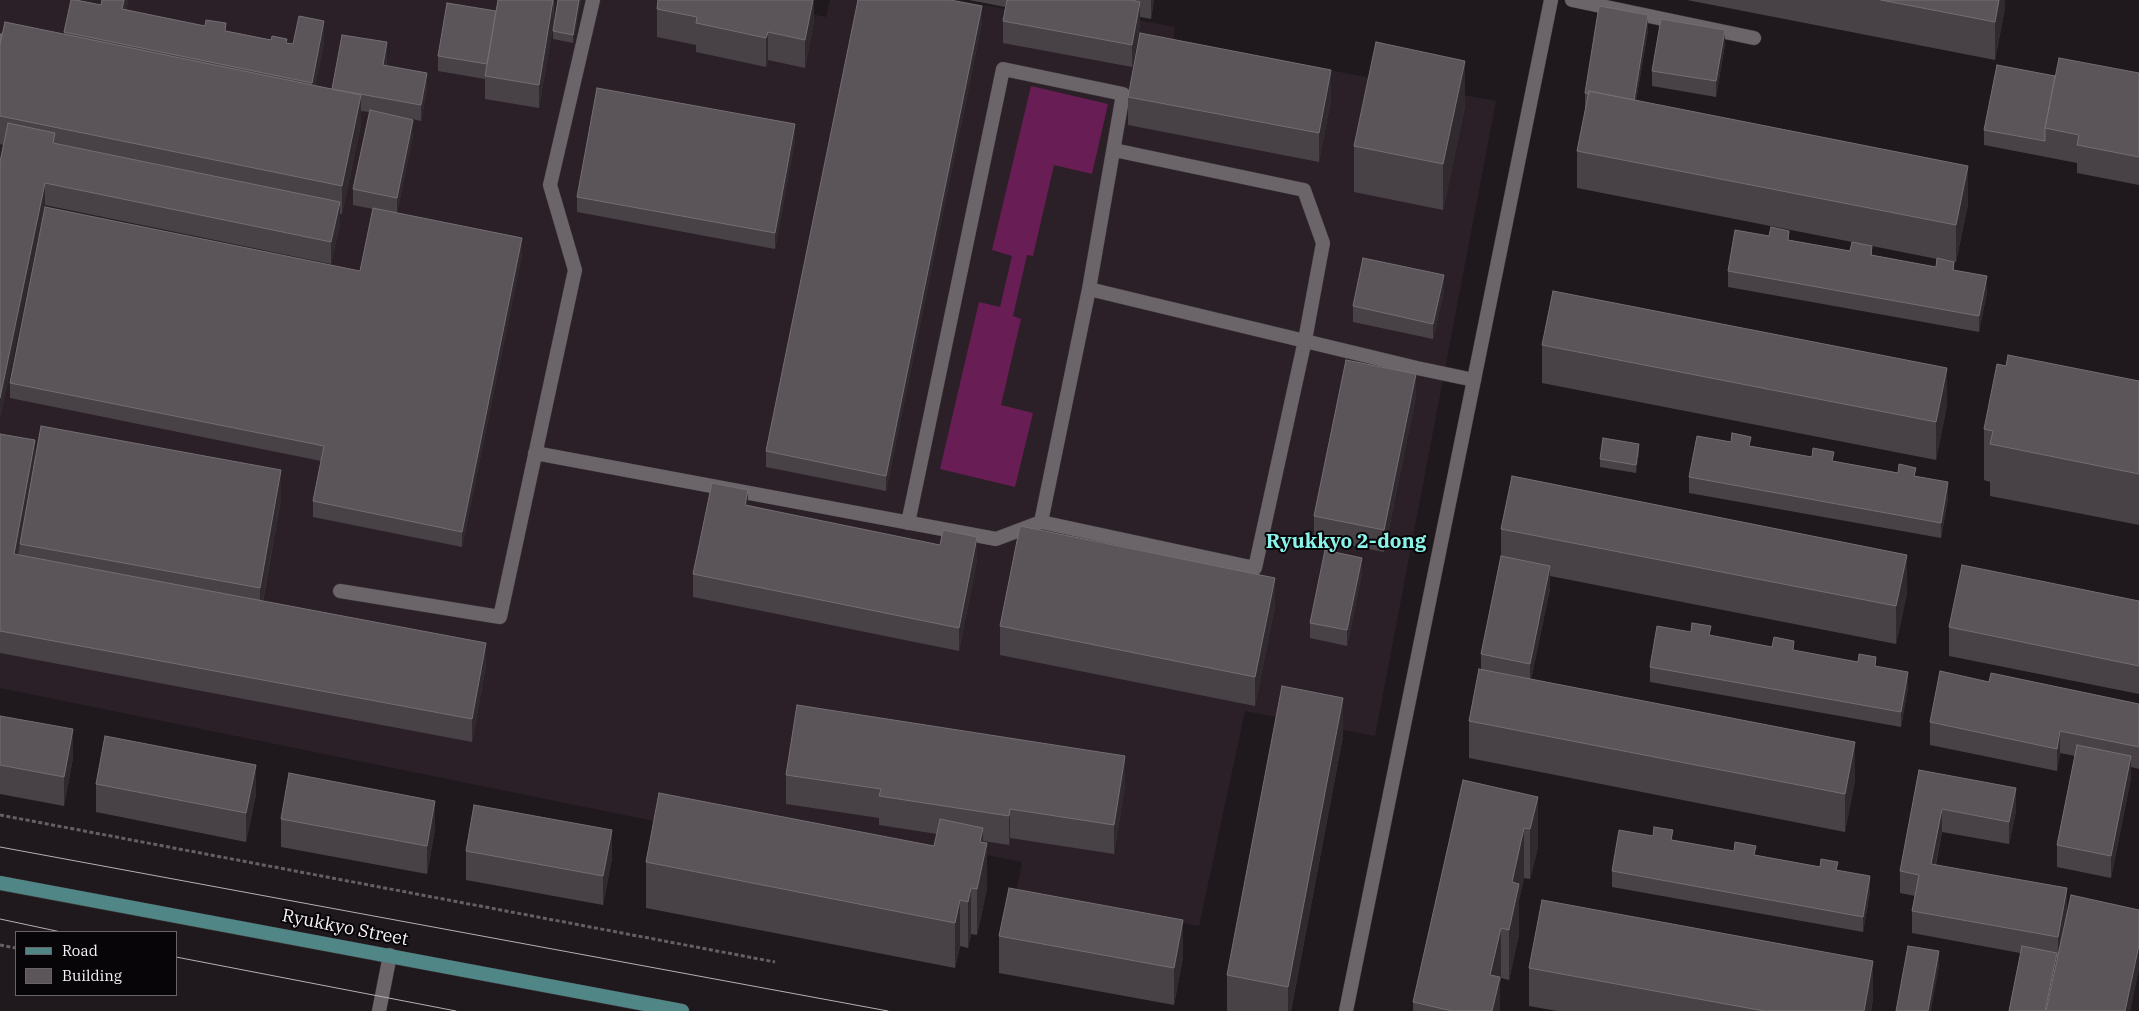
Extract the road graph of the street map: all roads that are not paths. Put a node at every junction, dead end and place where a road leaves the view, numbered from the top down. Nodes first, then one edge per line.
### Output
1 (592, 0) edge
2 (1551, 0) edge
3 (1572, 0) edge
4 (1754, 38) dead end
5 (1114, 150) junction
6 (1089, 289) junction
7 (1305, 340) junction
8 (1474, 380) junction
9 (535, 453) junction
10 (1042, 522) junction
11 (908, 523) junction
12 (340, 591) dead end
13 (0, 883) edge
14 (390, 955) junction
15 (379, 1011) edge
16 (682, 1011) edge
17 (1346, 1011) edge

1 - 9 street
2 - 8 street
3 - 4 street
5 - 6 street
5 - 7 street
5 - 11 street
6 - 7 street
6 - 10 street
7 - 8 street
7 - 10 street
8 - 17 street
9 - 11 street
9 - 12 street
10 - 11 street
13 - 14 main road, Ryukkyo Street
14 - 15 street
14 - 16 main road, Ryukkyo Street

